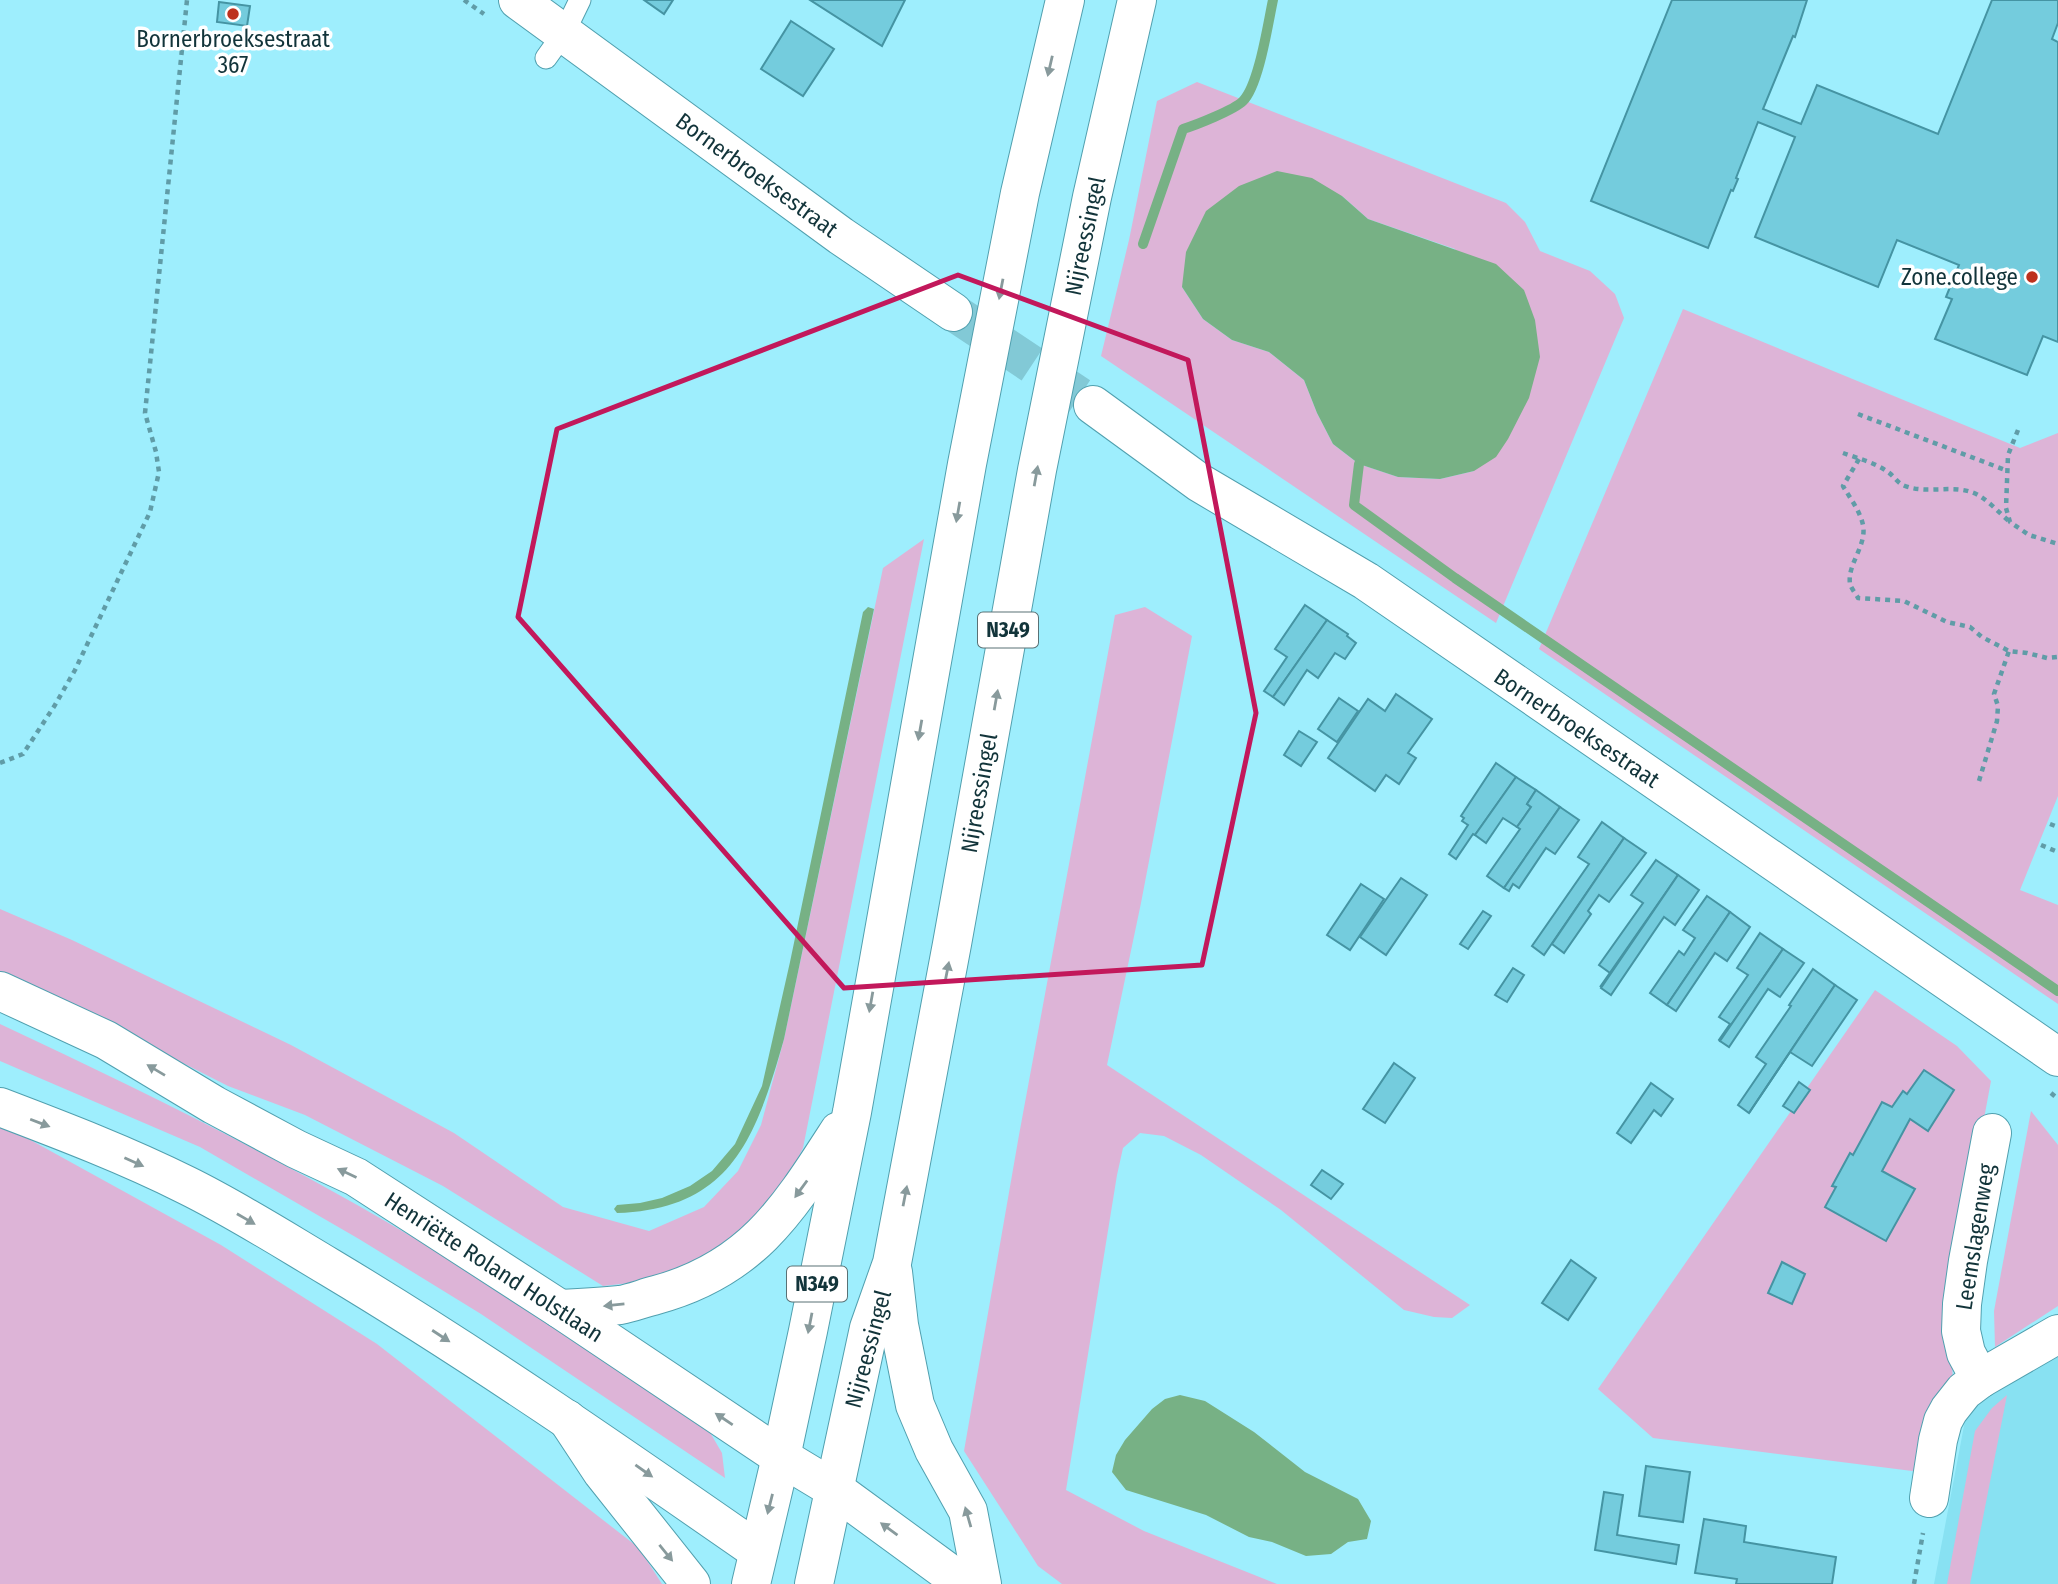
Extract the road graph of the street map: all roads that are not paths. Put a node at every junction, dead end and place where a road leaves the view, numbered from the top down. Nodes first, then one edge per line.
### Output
1 (518, 0) edge
2 (1065, 0) edge
3 (1137, 0) edge
4 (563, 30) edge
5 (953, 312) tunnel mouth
6 (1093, 405) tunnel mouth
7 (0, 991) edge
8 (2058, 1057) edge
9 (0, 1107) edge
10 (852, 1112) junction
11 (1992, 1133) dead end
12 (892, 1263) junction
13 (560, 1309) junction
14 (2058, 1334) edge
15 (1980, 1379) junction
16 (567, 1419) junction
17 (781, 1457) junction
18 (834, 1489) junction
19 (1929, 1498) road end
20 (754, 1567) edge
21 (691, 1584) edge
22 (805, 1584) edge
23 (814, 1584) edge
24 (964, 1584) edge
25 (982, 1584) edge

1 - 4 main road, Bornerbroeksestraat
2 -> 10 main road, N349
12 -> 3 main road, Nijreessingel / N349
4 - 5 main road, Bornerbroeksestraat
6 - 8 main road, Bornerbroeksestraat
13 -> 7 main road, Henriëtte Roland Holstlaan
9 -> 16 main road
10 -> 13 main road
10 -> 17 main road, N349
11 - 15 main road, Leemslagenweg
12 - 18 main road, Nijreessingel / N349
25 -> 12 main road, N349
17 -> 13 main road, Henriëtte Roland Holstlaan
14 - 15 main road
15 - 19 main road
16 -> 20 main road
16 -> 21 main road
17 - 18 main road, Henriëtte Roland Holstlaan
17 -> 20 main road, N349
18 - 23 main road, Nijreessingel
24 -> 18 main road, Henriëtte Roland Holstlaan
20 - 22 main road

